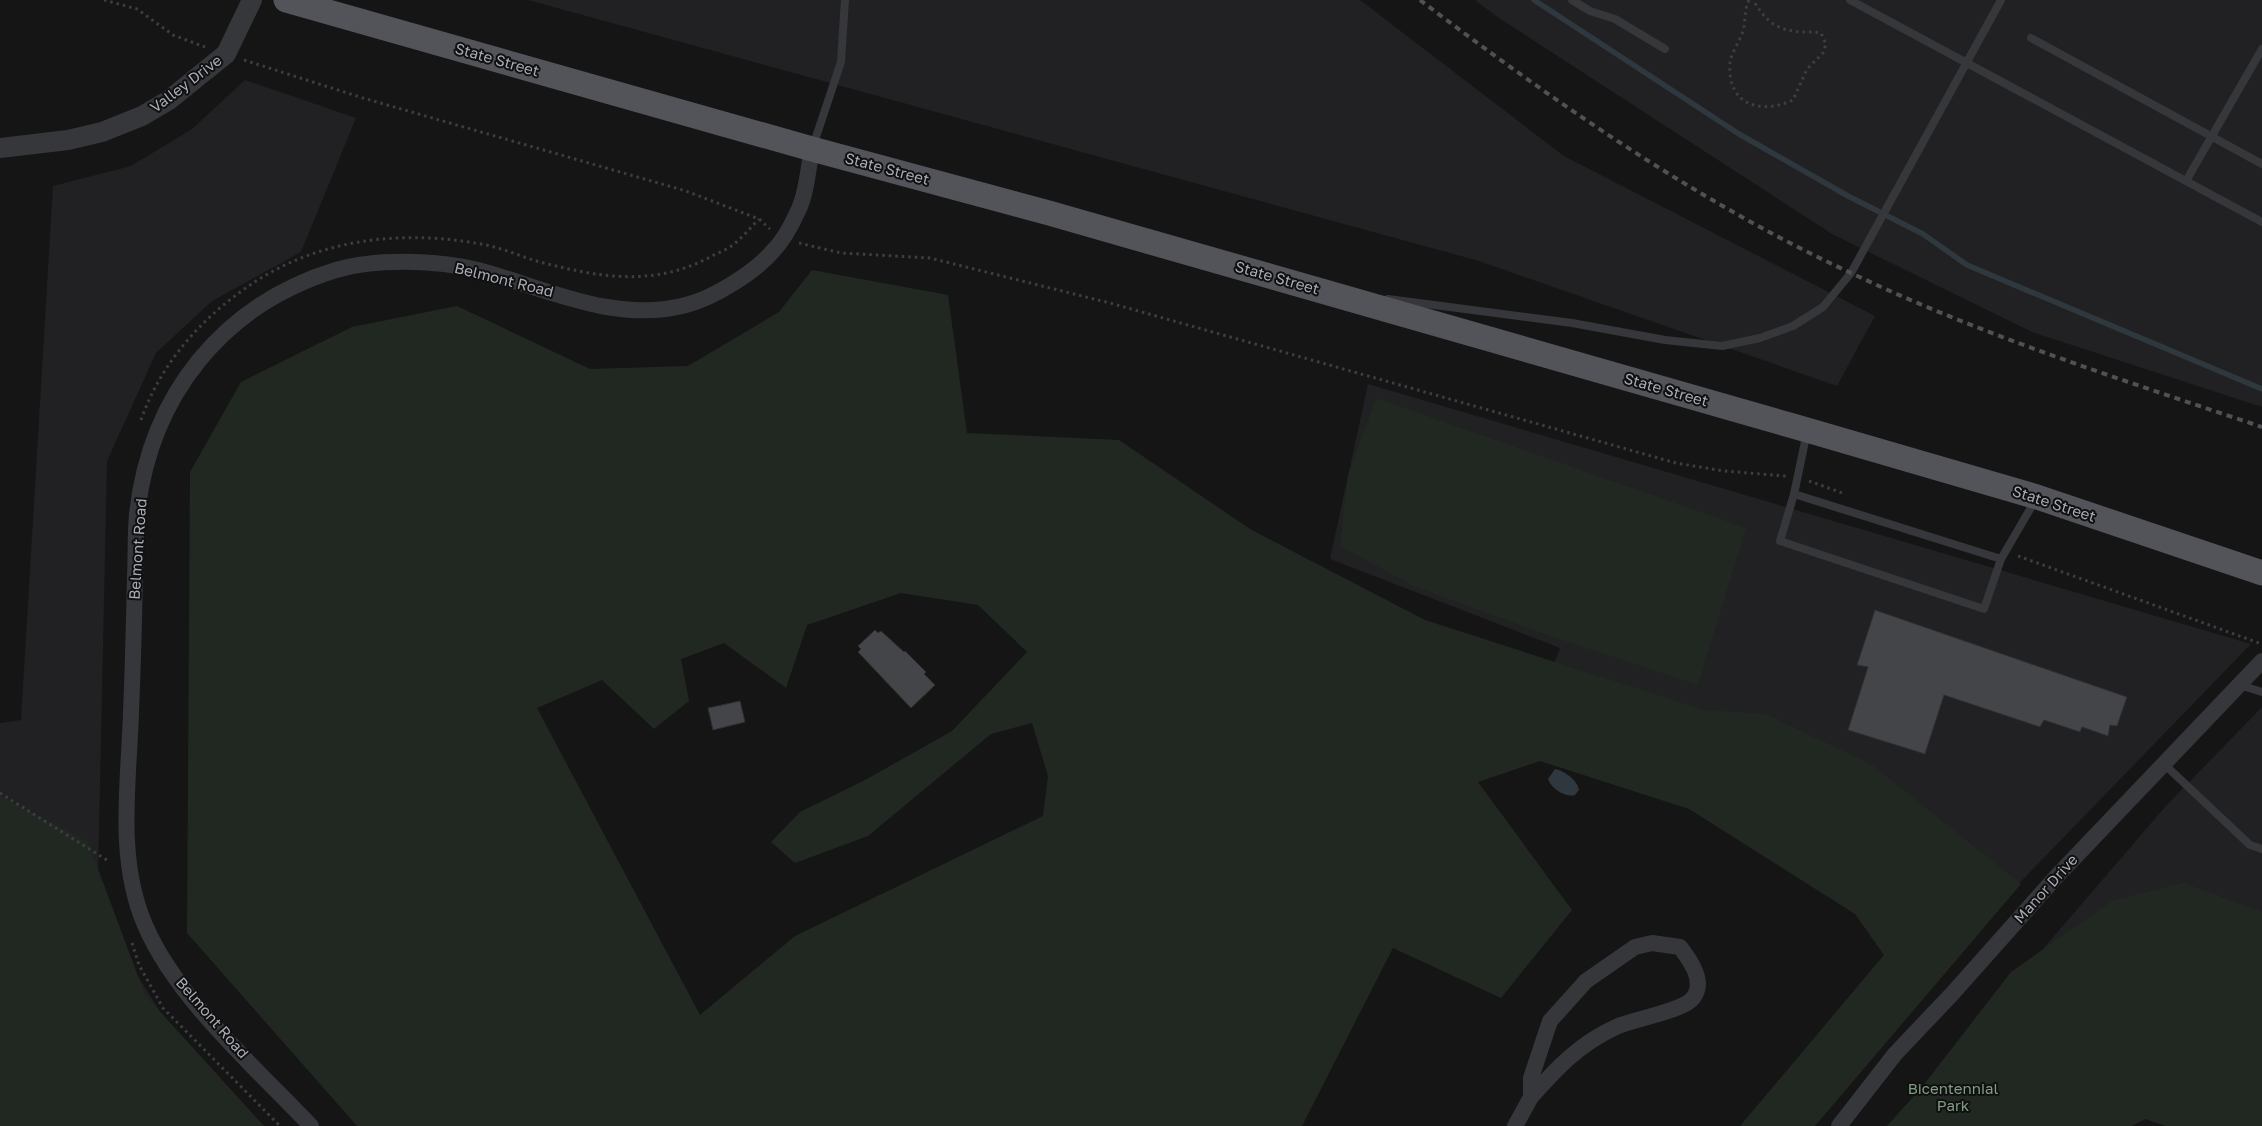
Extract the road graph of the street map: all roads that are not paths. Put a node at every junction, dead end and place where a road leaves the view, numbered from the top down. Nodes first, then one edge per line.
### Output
1 (252, 0) edge
2 (286, 0) edge
3 (845, 0) edge
4 (1572, 0) edge
5 (1850, 0) edge
6 (2001, 0) edge
7 (2031, 38) dead end
8 (1665, 48) dead end
9 (2262, 49) edge
10 (1967, 61) junction
11 (2212, 137) junction
12 (0, 148) edge
13 (812, 149) junction
14 (2262, 164) edge
15 (2186, 181) junction
16 (2262, 222) edge
17 (1317, 289) junction
18 (1807, 430) junction
19 (1794, 494) junction
20 (2037, 498) junction
21 (2001, 559) junction
22 (2262, 573) edge
23 (2262, 661) edge
24 (2239, 685) junction
25 (2262, 692) edge
26 (2164, 764) junction
27 (2262, 849) edge
28 (1531, 1097) junction
29 (311, 1126) edge
30 (1514, 1126) edge
31 (1839, 1126) edge

1 - 12 street, Valley Drive
2 - 13 main road, State Street
3 - 13 lane
4 - 8 lane
5 - 10 lane
6 - 10 lane
7 - 11 lane
9 - 11 lane
10 - 15 lane
10 - 17 lane
11 - 14 lane
11 - 15 lane
13 - 17 main road, State Street
13 - 29 street, Belmont Road
15 - 16 lane
17 - 18 main road, State Street
18 - 19 lane
18 - 20 main road, State Street
19 - 21 lane
19 - 21 lane
20 - 21 lane
20 - 22 main road, State Street
23 - 24 street, Manor Drive
24 - 25 lane
24 - 26 street, Manor Drive
26 - 27 lane
26 - 31 street, Manor Drive
28 - 28 street
28 - 30 street

